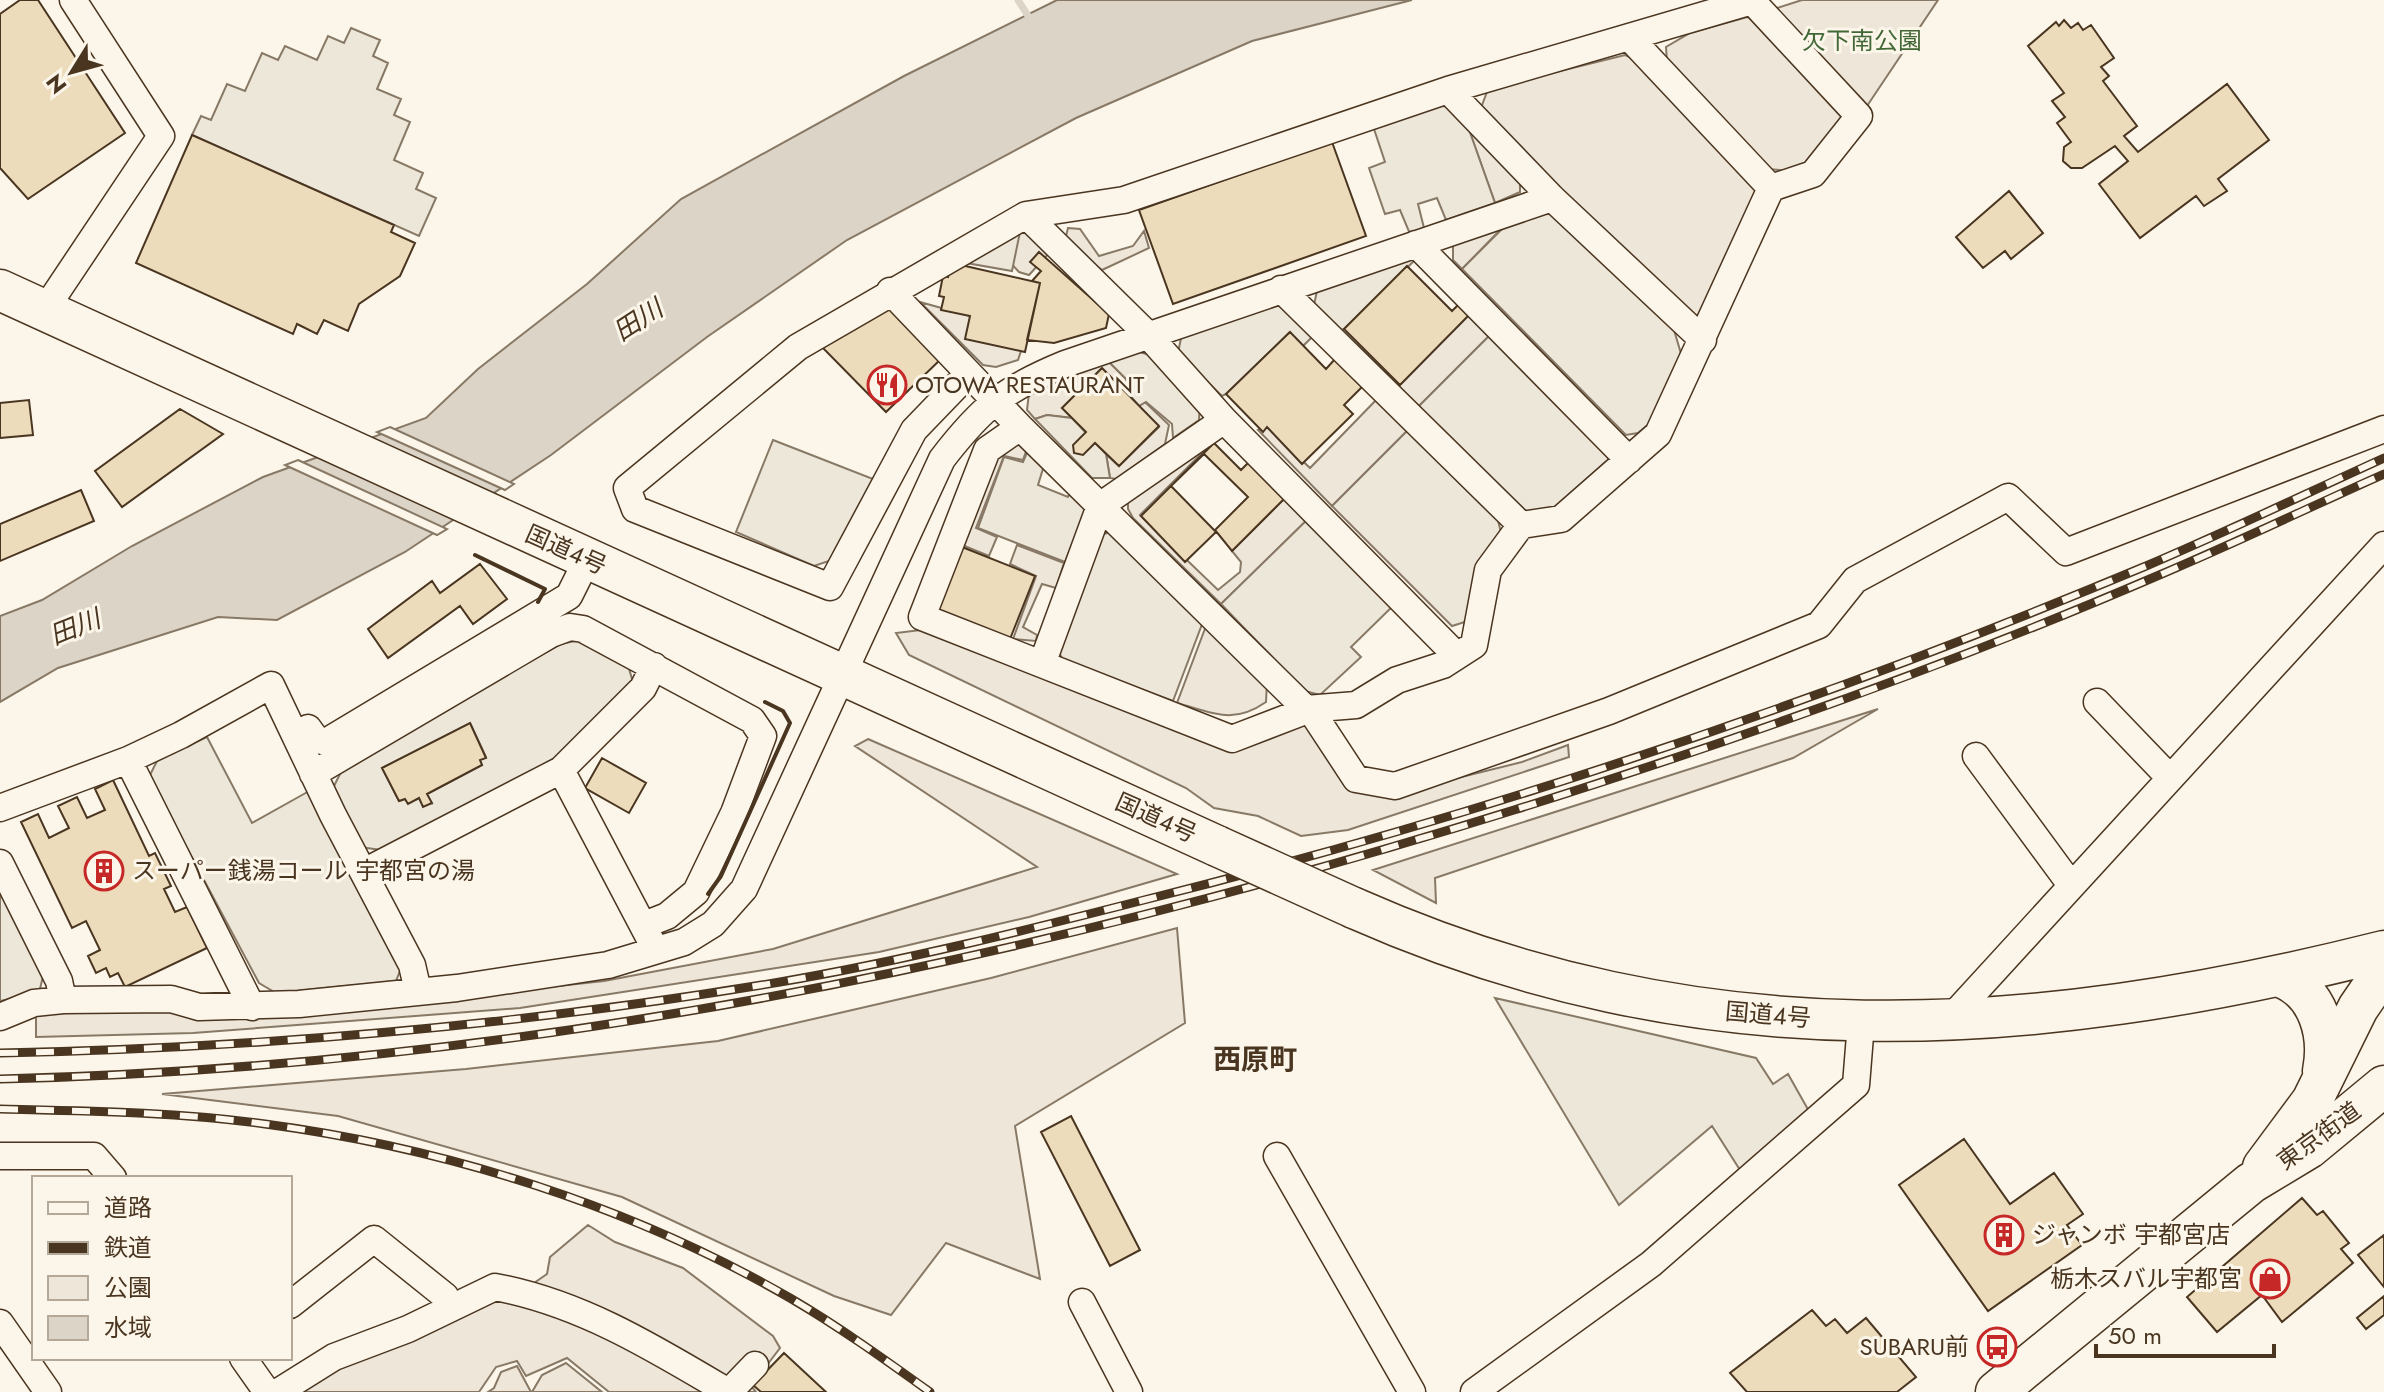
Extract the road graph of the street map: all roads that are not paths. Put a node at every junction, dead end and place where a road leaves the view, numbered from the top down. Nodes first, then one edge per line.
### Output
1 (73, 0) edge
2 (1629, 37) junction
3 (1448, 90) junction
4 (1771, 188) junction
5 (1552, 198) junction
6 (1026, 215) junction
7 (1416, 244) junction
8 (1281, 289) junction
9 (0, 290) edge
10 (890, 291) junction
11 (44, 311) junction
12 (1147, 334) junction
13 (1703, 340) junction
14 (968, 374) junction
15 (994, 400) junction
16 (1224, 420) junction
17 (1020, 427) junction
18 (2384, 429) edge
19 (1629, 460) junction
20 (1100, 506) junction
21 (1521, 525) junction
22 (2384, 545) edge
23 (587, 560) junction
24 (506, 647) junction
25 (1457, 656) junction
26 (1042, 664) junction
27 (654, 666) junction
28 (840, 675) junction
29 (2097, 702) dead end
30 (1310, 709) junction
31 (308, 728) dead end
32 (1976, 756) dead end
33 (128, 760) junction
34 (561, 770) junction
35 (313, 774) junction
36 (2169, 777) junction
37 (0, 808) edge
38 (0, 863) edge
39 (364, 872) junction
40 (2071, 885) junction
41 (644, 925) junction
42 (2384, 951) edge
43 (656, 952) junction
44 (2384, 970) edge
45 (2281, 977) junction
46 (418, 991) junction
47 (63, 1000) junction
48 (252, 1007) junction
49 (0, 1017) edge
50 (1948, 1021) junction
51 (1861, 1023) junction
52 (2384, 1057) edge
53 (2384, 1086) edge
54 (2317, 1090) junction
55 (0, 1156) edge
56 (1277, 1156) dead end
57 (111, 1176) edge
58 (2251, 1183) junction
59 (445, 1296) dead end
60 (1082, 1302) dead end
61 (292, 1303) edge
62 (0, 1323) edge
63 (244, 1360) edge
64 (755, 1365) dead end
65 (48, 1392) edge
66 (267, 1392) edge
67 (278, 1392) edge
68 (729, 1392) edge
69 (1129, 1392) edge
70 (1412, 1392) edge
71 (1474, 1392) edge
72 (1996, 1392) edge

1 - 11 street
2 - 3 street
2 - 4 street
2 - 4 street
3 - 5 street
3 - 6 street
4 - 13 street
5 - 7 street
5 - 13 street
6 - 10 street
6 - 12 street
7 - 8 street
7 - 19 street
8 - 12 street
8 - 21 street
9 - 11 highway, 国道4号
10 - 14 street
10 - 14 street
11 - 23 highway, 国道4号
12 - 15 street
12 - 16 street
13 - 19 street
14 - 15 street
15 - 17 street
15 - 28 street
16 - 20 street
16 - 25 street
17 - 20 street
17 - 26 street
18 - 30 street
19 - 21 street
20 - 26 street
20 - 30 street
21 - 25 street
22 - 36 street
23 - 24 street
23 - 28 highway, 国道4号
24 - 27 street
24 - 31 street
24 - 35 street
25 - 30 street
26 - 30 street
27 - 34 street
27 - 41 street
28 - 43 street
28 - 51 highway, 国道4号, bridge
29 - 36 street
32 - 40 street
33 - 35 street
33 - 37 street
33 - 48 street
34 - 39 street
34 - 41 street
35 - 39 street
36 - 40 street
38 - 47 street
39 - 46 street
40 - 50 street
41 - 43 street
42 - 45 highway, 国道4号
43 - 46 street
44 - 54 highway, 東京街道
45 - 50 highway, 国道4号
45 - 54 highway
46 - 48 street
47 - 48 street
47 - 49 street
50 - 51 highway, 国道4号
51 - 71 street
52 - 54 highway, 東京街道
53 - 58 highway, 東京街道
54 - 58 highway, 東京街道
55 - 57 street
56 - 70 street
58 - 72 highway, 東京街道
59 - 61 street
60 - 69 street
62 - 65 street
63 - 66 street
64 - 68 street
67 - 68 street

